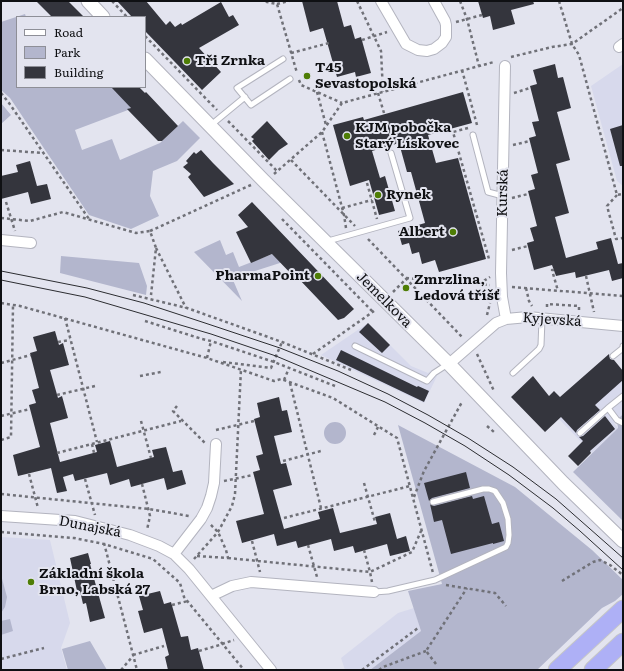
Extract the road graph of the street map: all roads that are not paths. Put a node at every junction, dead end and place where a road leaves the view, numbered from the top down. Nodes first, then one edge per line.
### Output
1 (88, 1) edge
2 (381, 1) edge
3 (434, 1) edge
4 (102, 16) edge
5 (283, 59) dead end
6 (146, 60) edge
7 (504, 61) road end
8 (290, 79) dead end
9 (244, 97) junction
10 (210, 126) junction
11 (473, 135) dead end
12 (391, 153) dead end
13 (507, 197) junction
14 (1, 240) edge
15 (325, 242) junction
16 (31, 243) dead end
17 (506, 319) junction
18 (542, 319) junction
19 (623, 326) edge
20 (355, 346) dead end
21 (623, 346) edge
22 (613, 356) dead end
23 (448, 364) junction
24 (513, 372) dead end
25 (623, 396) edge
26 (608, 408) junction
27 (623, 424) edge
28 (580, 433) dead end
29 (211, 444) road end
30 (433, 502) dead end
31 (1, 516) edge
32 (623, 541) edge
33 (174, 554) junction
34 (374, 592) joint
35 (211, 596) junction
36 (623, 609) edge
37 (623, 642) edge
38 (271, 670) edge
39 (557, 670) edge
40 (593, 670) edge

1 - 4 street
2 - 3 street
5 - 9 lane
6 - 10 street, Jemelkova
7 - 13 street, Kurská
8 - 9 lane
9 - 10 lane
10 - 15 street, Jemelkova
11 - 13 lane
12 - 15 lane
13 - 17 street, Kurská
14 - 16 street
15 - 23 street, Jemelkova
17 - 18 street, Kyjevská
17 - 23 street, Kyjevská
18 - 19 street, Kyjevská
18 - 24 lane
20 - 23 lane
21 - 22 lane
23 - 32 street, Jemelkova
25 - 26 lane
26 - 27 lane
26 - 28 lane
29 - 33 street
30 - 34 lane
31 - 33 street, Dunajská
33 - 35 street, Dunajská
34 - 35 street
35 - 38 street, Dunajská
36 - 39 highway
37 - 40 highway

